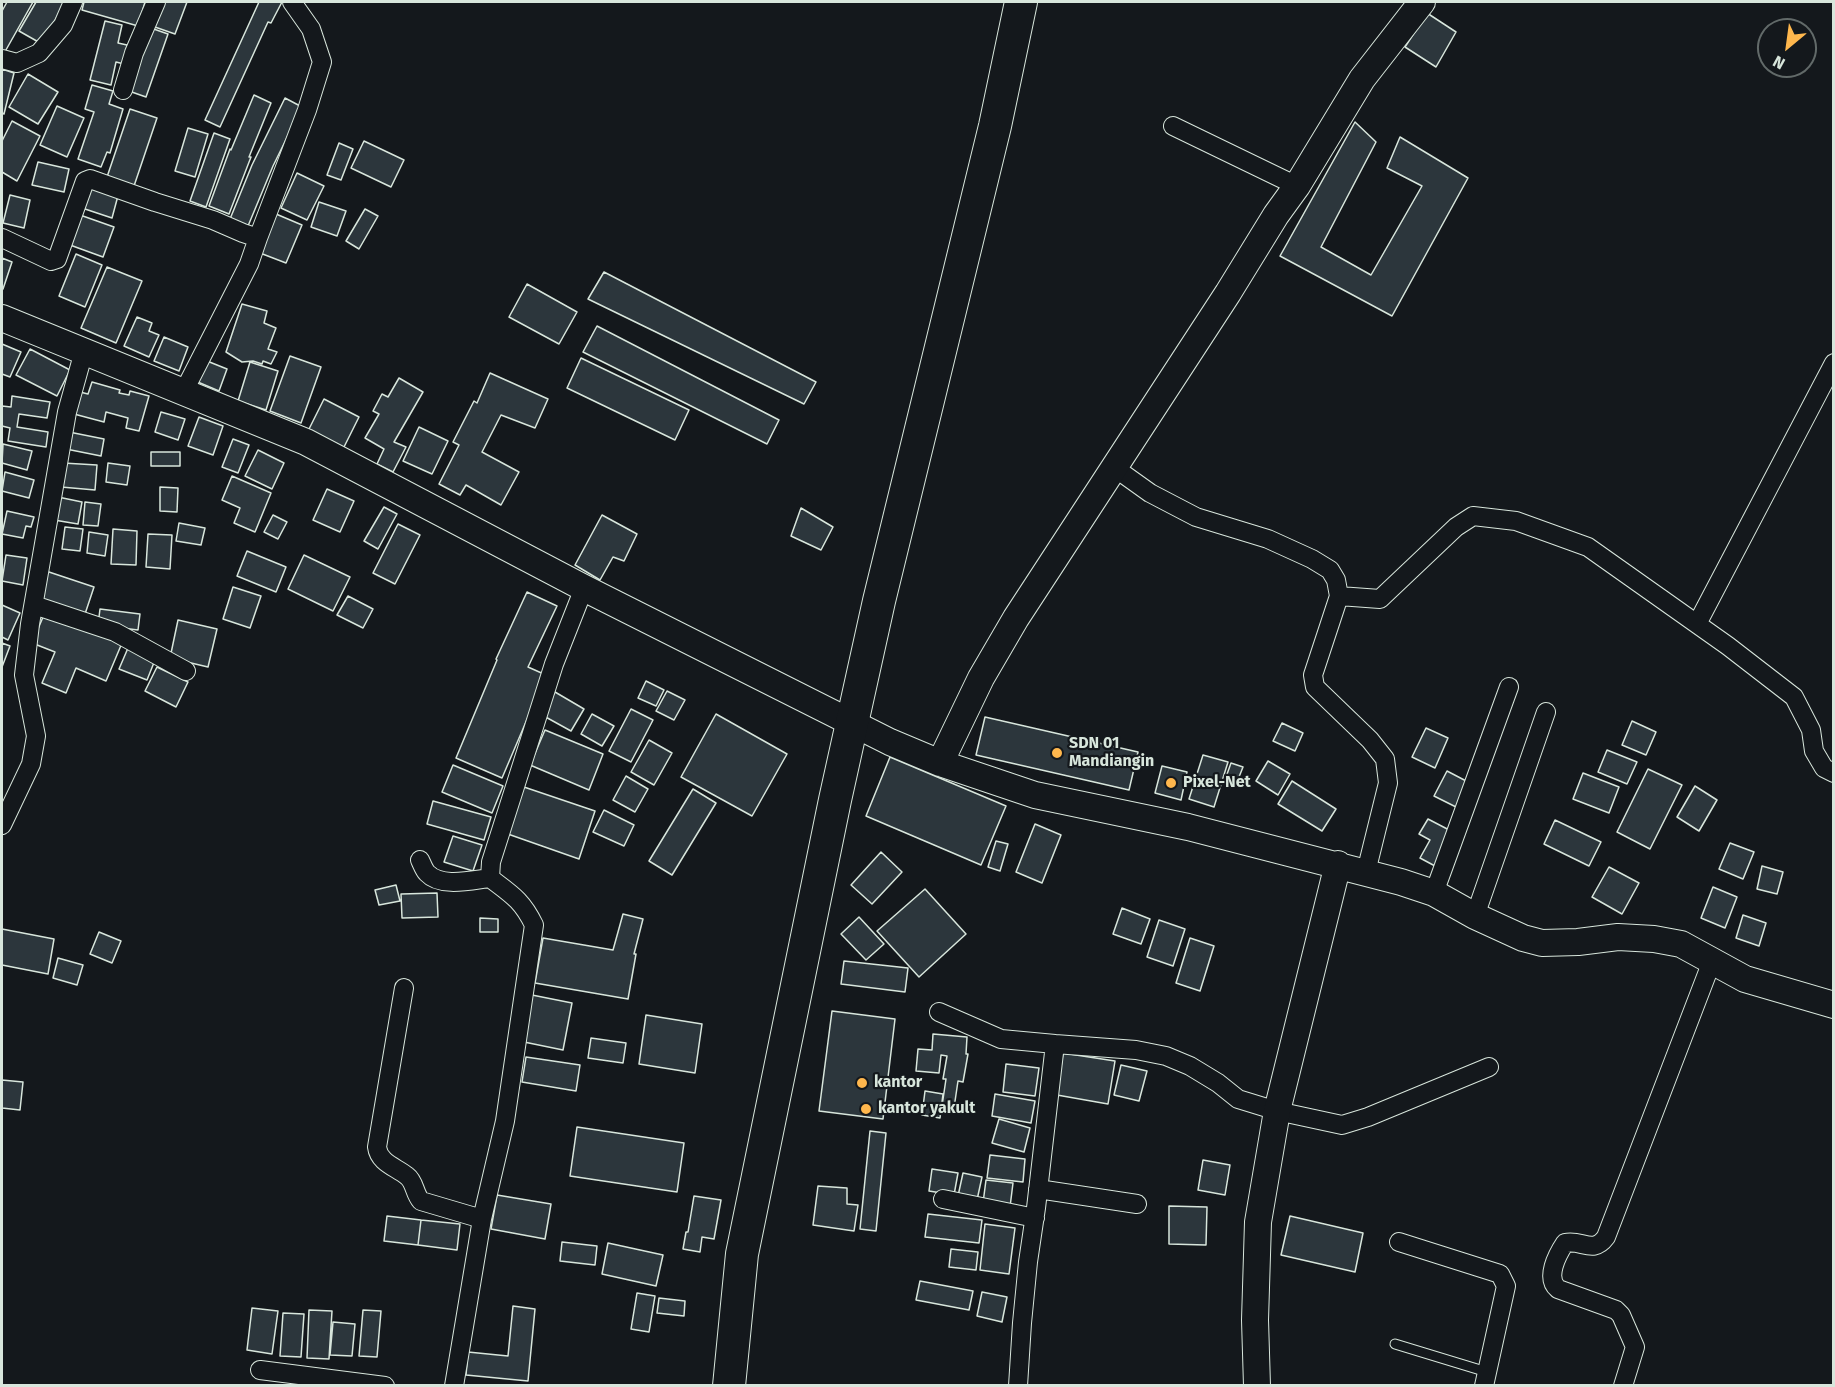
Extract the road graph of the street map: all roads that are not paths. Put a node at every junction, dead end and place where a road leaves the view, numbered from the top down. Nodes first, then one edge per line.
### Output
1 (73, 2) edge
2 (156, 2) edge
3 (292, 2) edge
4 (1021, 2) edge
5 (1422, 2) edge
6 (2, 59) edge
7 (123, 90) dead end
8 (1173, 126) dead end
9 (1297, 186) junction
10 (2, 238) edge
11 (258, 238) junction
12 (2, 318) edge
13 (84, 351) junction
14 (1833, 363) edge
15 (184, 391) junction
16 (1115, 468) junction
17 (584, 588) junction
18 (1339, 596) junction
19 (34, 605) junction
20 (1697, 624) junction
21 (186, 671) dead end
22 (1509, 687) dead end
23 (1546, 712) dead end
24 (852, 722) junction
25 (940, 763) junction
26 (1833, 773) edge
27 (2, 825) edge
28 (420, 860) dead end
29 (1338, 864) junction
30 (1366, 872) junction
31 (490, 878) junction
32 (1434, 893) junction
33 (1475, 916) junction
34 (1712, 961) junction
35 (404, 988) dead end
36 (1833, 1005) edge
37 (939, 1012) dead end
38 (1055, 1044) junction
39 (1489, 1067) dead end
40 (1277, 1111) junction
41 (1038, 1190) junction
42 (943, 1199) dead end
43 (1137, 1204) dead end
44 (1035, 1218) junction
45 (482, 1219) junction
46 (1399, 1242) dead end
47 (1395, 1344) dead end
48 (260, 1370) dead end
49 (1486, 1379) edge
50 (1259, 1385) edge
51 (385, 1386) edge
52 (453, 1386) edge
53 (729, 1386) edge
54 (1018, 1386) edge
55 (1623, 1386) edge

1 - 6 street
2 - 7 street
3 - 11 street
4 - 24 highway
5 - 9 street
8 - 9 street
9 - 16 street
10 - 11 street
11 - 15 street
12 - 13 street
13 - 15 street
13 - 19 street
14 - 20 street
15 - 17 street
16 - 18 street
16 - 25 street
17 - 24 street
17 - 31 street
18 - 20 street
18 - 30 street
19 - 21 street
19 - 27 street
20 - 26 street
22 - 32 street
23 - 33 street
24 - 25 street
24 - 53 highway
25 - 29 street
28 - 31 street
29 - 30 street
29 - 40 street
30 - 32 street
31 - 45 street
32 - 33 street
33 - 34 street
34 - 36 street
34 - 55 street
35 - 45 street
37 - 38 street
38 - 40 street
38 - 41 street
39 - 40 street
40 - 50 street
41 - 43 street
41 - 44 street
42 - 44 street
44 - 54 street
45 - 52 street
46 - 49 street
47 - 49 lane
48 - 51 street

